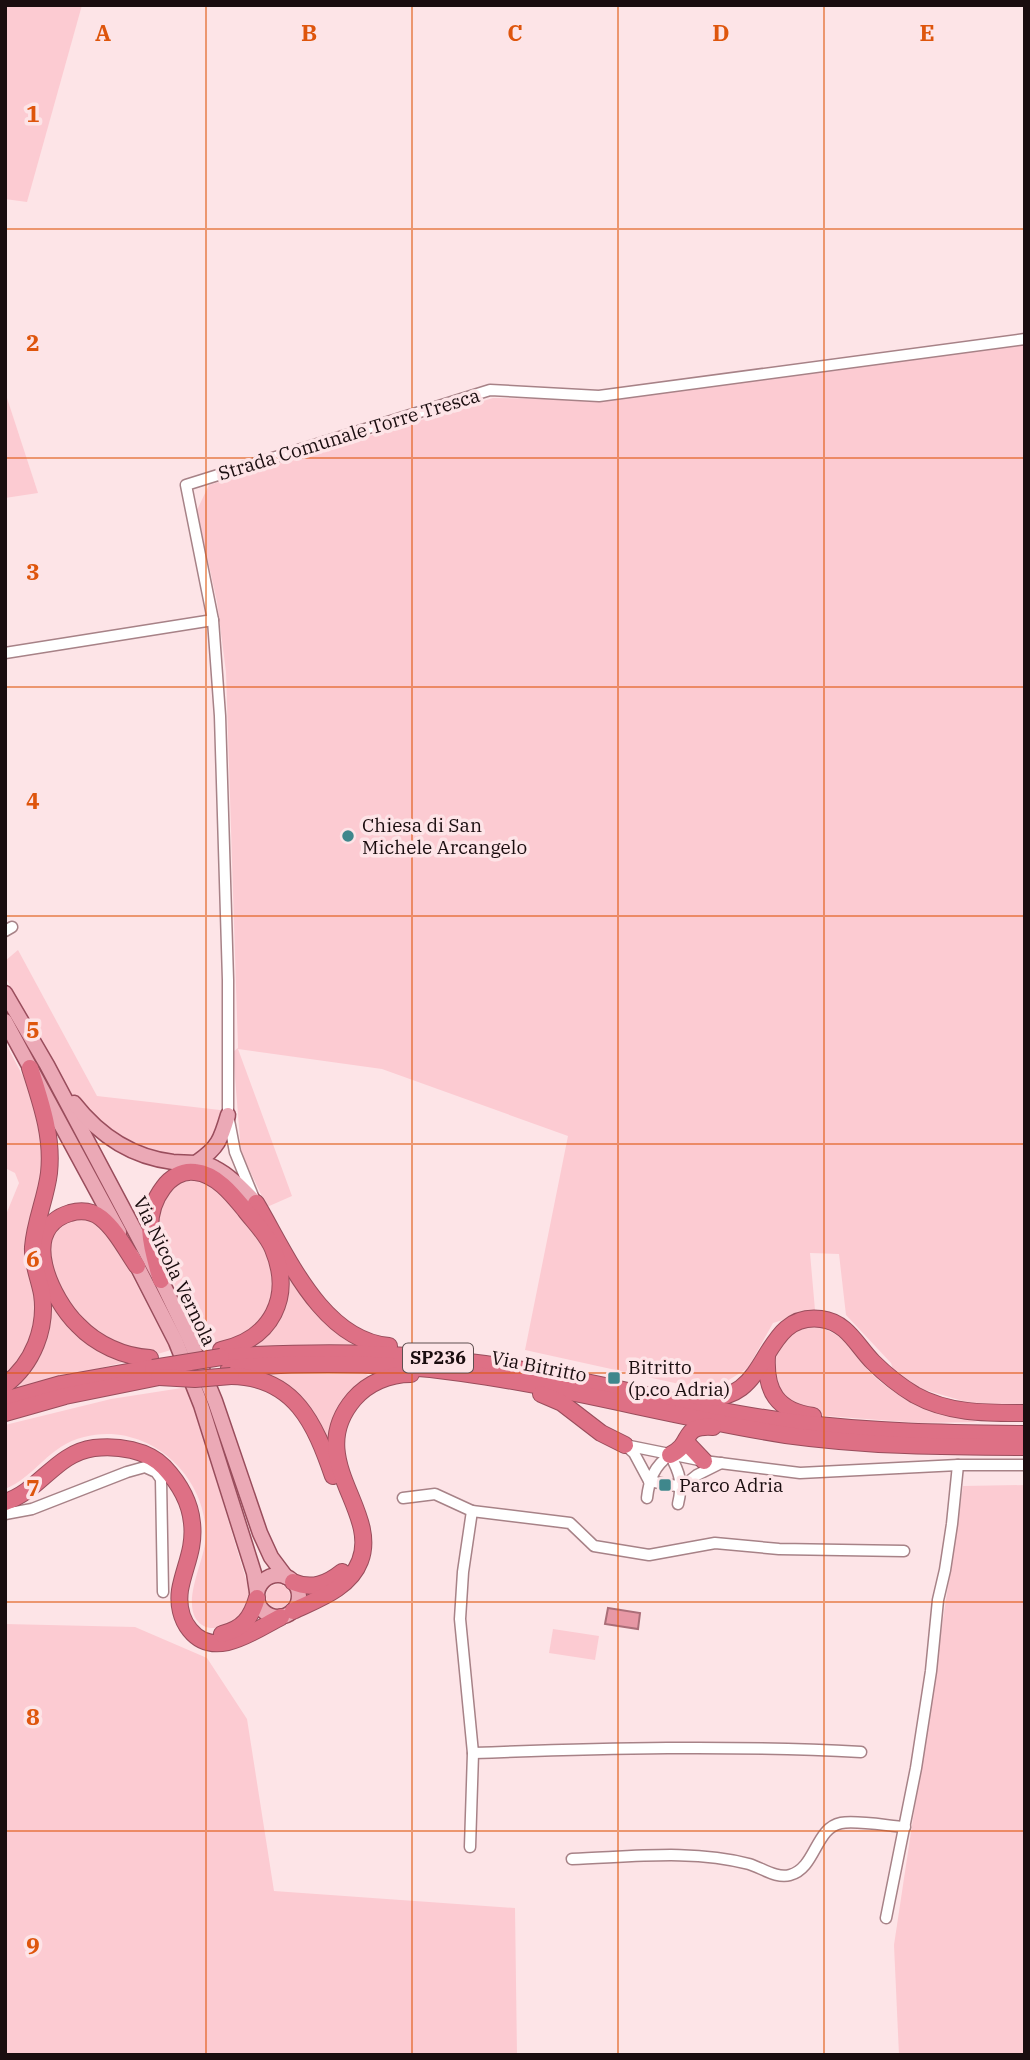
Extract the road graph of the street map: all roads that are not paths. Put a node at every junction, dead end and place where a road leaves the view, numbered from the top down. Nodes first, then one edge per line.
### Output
1 (1025, 339) edge
2 (213, 620) junction
3 (5, 653) edge
4 (5, 993) edge
5 (5, 1021) edge
6 (38, 1066) junction
7 (228, 1115) junction
8 (197, 1162) junction
9 (256, 1203) junction
10 (137, 1266) junction
11 (161, 1280) junction
12 (767, 1354) junction
13 (222, 1362) junction
14 (154, 1368) junction
15 (463, 1373) junction
16 (544, 1374) junction
17 (120, 1383) junction
18 (5, 1385) edge
19 (653, 1396) junction
20 (5, 1400) edge
21 (5, 1413) edge
22 (1025, 1413) edge
23 (5, 1420) edge
24 (959, 1433) junction
25 (1025, 1434) edge
26 (814, 1438) junction
27 (686, 1442) junction
28 (625, 1445) junction
29 (1025, 1447) edge
30 (670, 1455) junction
31 (712, 1462) junction
32 (958, 1465) junction
33 (1025, 1465) edge
34 (649, 1481) junction
35 (682, 1487) junction
36 (5, 1493) edge
37 (403, 1498) dead end
38 (647, 1498) dead end
39 (5, 1502) edge
40 (678, 1504) dead end
41 (471, 1511) junction
42 (5, 1514) edge
43 (904, 1551) dead end
44 (289, 1579) junction
45 (163, 1592) dead end
46 (257, 1595) junction
47 (287, 1614) junction
48 (861, 1752) dead end
49 (473, 1754) junction
50 (905, 1827) junction
51 (470, 1847) dead end
52 (572, 1859) dead end
53 (886, 1917) dead end

1 - 2 street, Strada Comunale Torre Tresca
2 - 3 street
2 - 7 street
4 - 6 main road, Via Nicola Vernola
5 - 6 main road, Via Nicola Vernola
6 - 8 main road
6 - 10 main road, Via Nicola Vernola
6 - 11 main road, Via Nicola Vernola
6 - 18 highway
7 - 8 main road
7 - 9 street
8 - 9 main road
9 - 16 highway
10 - 14 highway
10 - 46 main road, Via Nicola Vernola
11 - 13 highway
11 - 44 main road, Via Nicola Vernola
12 - 19 highway
12 - 22 highway
12 - 24 highway
13 - 14 highway, Via Bitritto / SP236, bridge
13 - 14 highway, Via Bitritto / SP236, bridge
13 - 15 highway, Via Bitritto / SP236
13 - 16 highway, Via Bitritto / SP236
13 - 44 highway
14 - 17 highway, Via Bitritto / SP236
14 - 20 highway, Via Bitritto / SP236
15 - 26 highway, Via Bitritto / SP236
15 - 28 highway
15 - 47 highway
16 - 19 highway, Via Bitritto / SP236
17 - 21 highway, Via Bitritto / SP236
17 - 23 highway
19 - 24 highway, Via Bitritto / SP236
24 - 25 highway, Via Bitritto / SP236
26 - 27 highway
26 - 29 highway, Via Bitritto / SP236
27 - 30 highway
27 - 31 highway
28 - 30 street
28 - 34 street
30 - 31 street
30 - 34 street
30 - 35 street
31 - 32 street
31 - 35 street
32 - 33 street
32 - 50 street
34 - 35 street
34 - 38 street
35 - 40 street
36 - 46 highway
37 - 41 street
39 - 47 highway
41 - 43 street
41 - 49 street
42 - 45 street
44 - 46 main road
44 - 47 main road
46 - 47 main road
48 - 49 street
49 - 51 street
50 - 52 street
50 - 53 street

